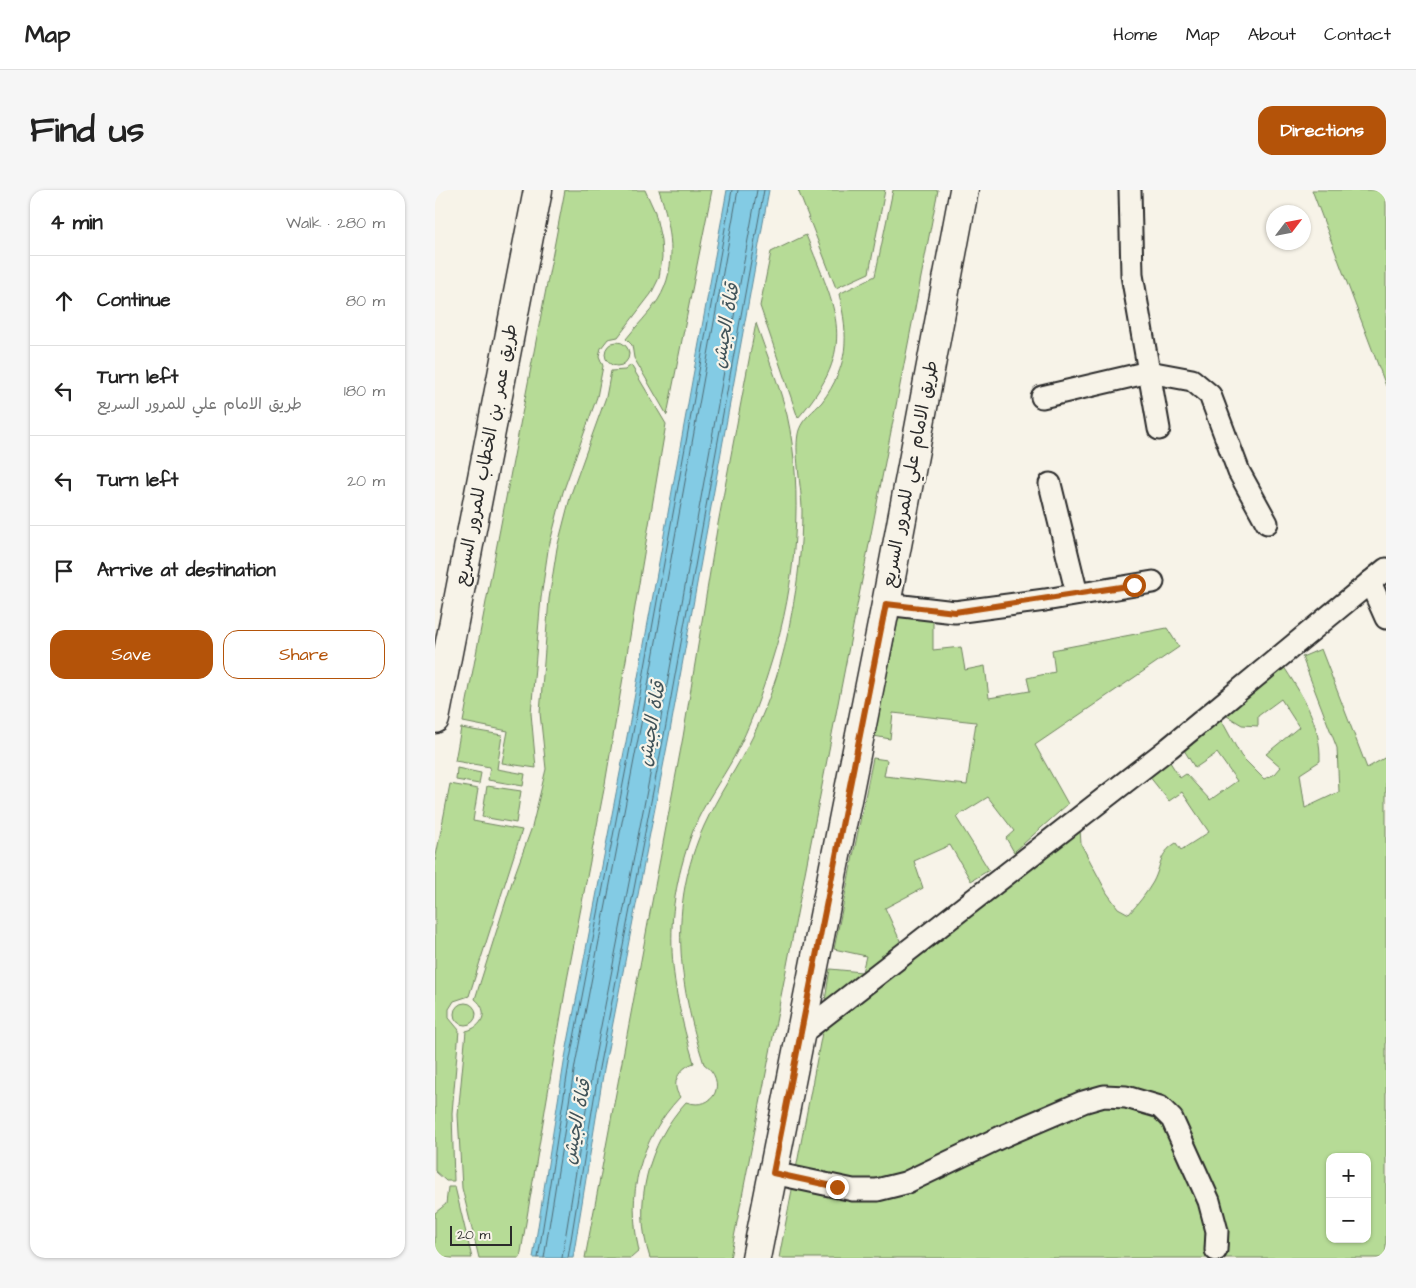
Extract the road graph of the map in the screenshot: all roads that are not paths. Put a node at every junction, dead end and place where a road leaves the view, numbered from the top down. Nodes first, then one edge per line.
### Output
1 (538, 190) edge
2 (964, 190) edge
3 (1130, 190) edge
4 (1149, 372) junction
5 (1042, 397) dead end
6 (1159, 429) dead end
7 (1050, 484) dead end
8 (1267, 523) dead end
9 (1378, 576) edge
10 (1153, 582) dead end
11 (1077, 594) junction
12 (886, 604) junction
13 (1386, 618) edge
14 (435, 719) edge
15 (802, 1033) junction
16 (773, 1173) junction
17 (1216, 1250) dead end
18 (756, 1258) edge

1 - 14 main road, طريق عمر بن الخطاب للمرور السريع
2 - 12 main road, طريق الامام علي للمرور السريع
3 - 4 street
4 - 5 street
4 - 6 street
4 - 8 street
7 - 11 street
9 - 13 street
9 - 15 street
10 - 11 street
11 - 12 street
12 - 15 main road, طريق الامام علي للمرور السريع
15 - 16 main road, طريق الامام علي للمرور السريع
16 - 17 street
16 - 18 main road, طريق الامام علي للمرور السريع

